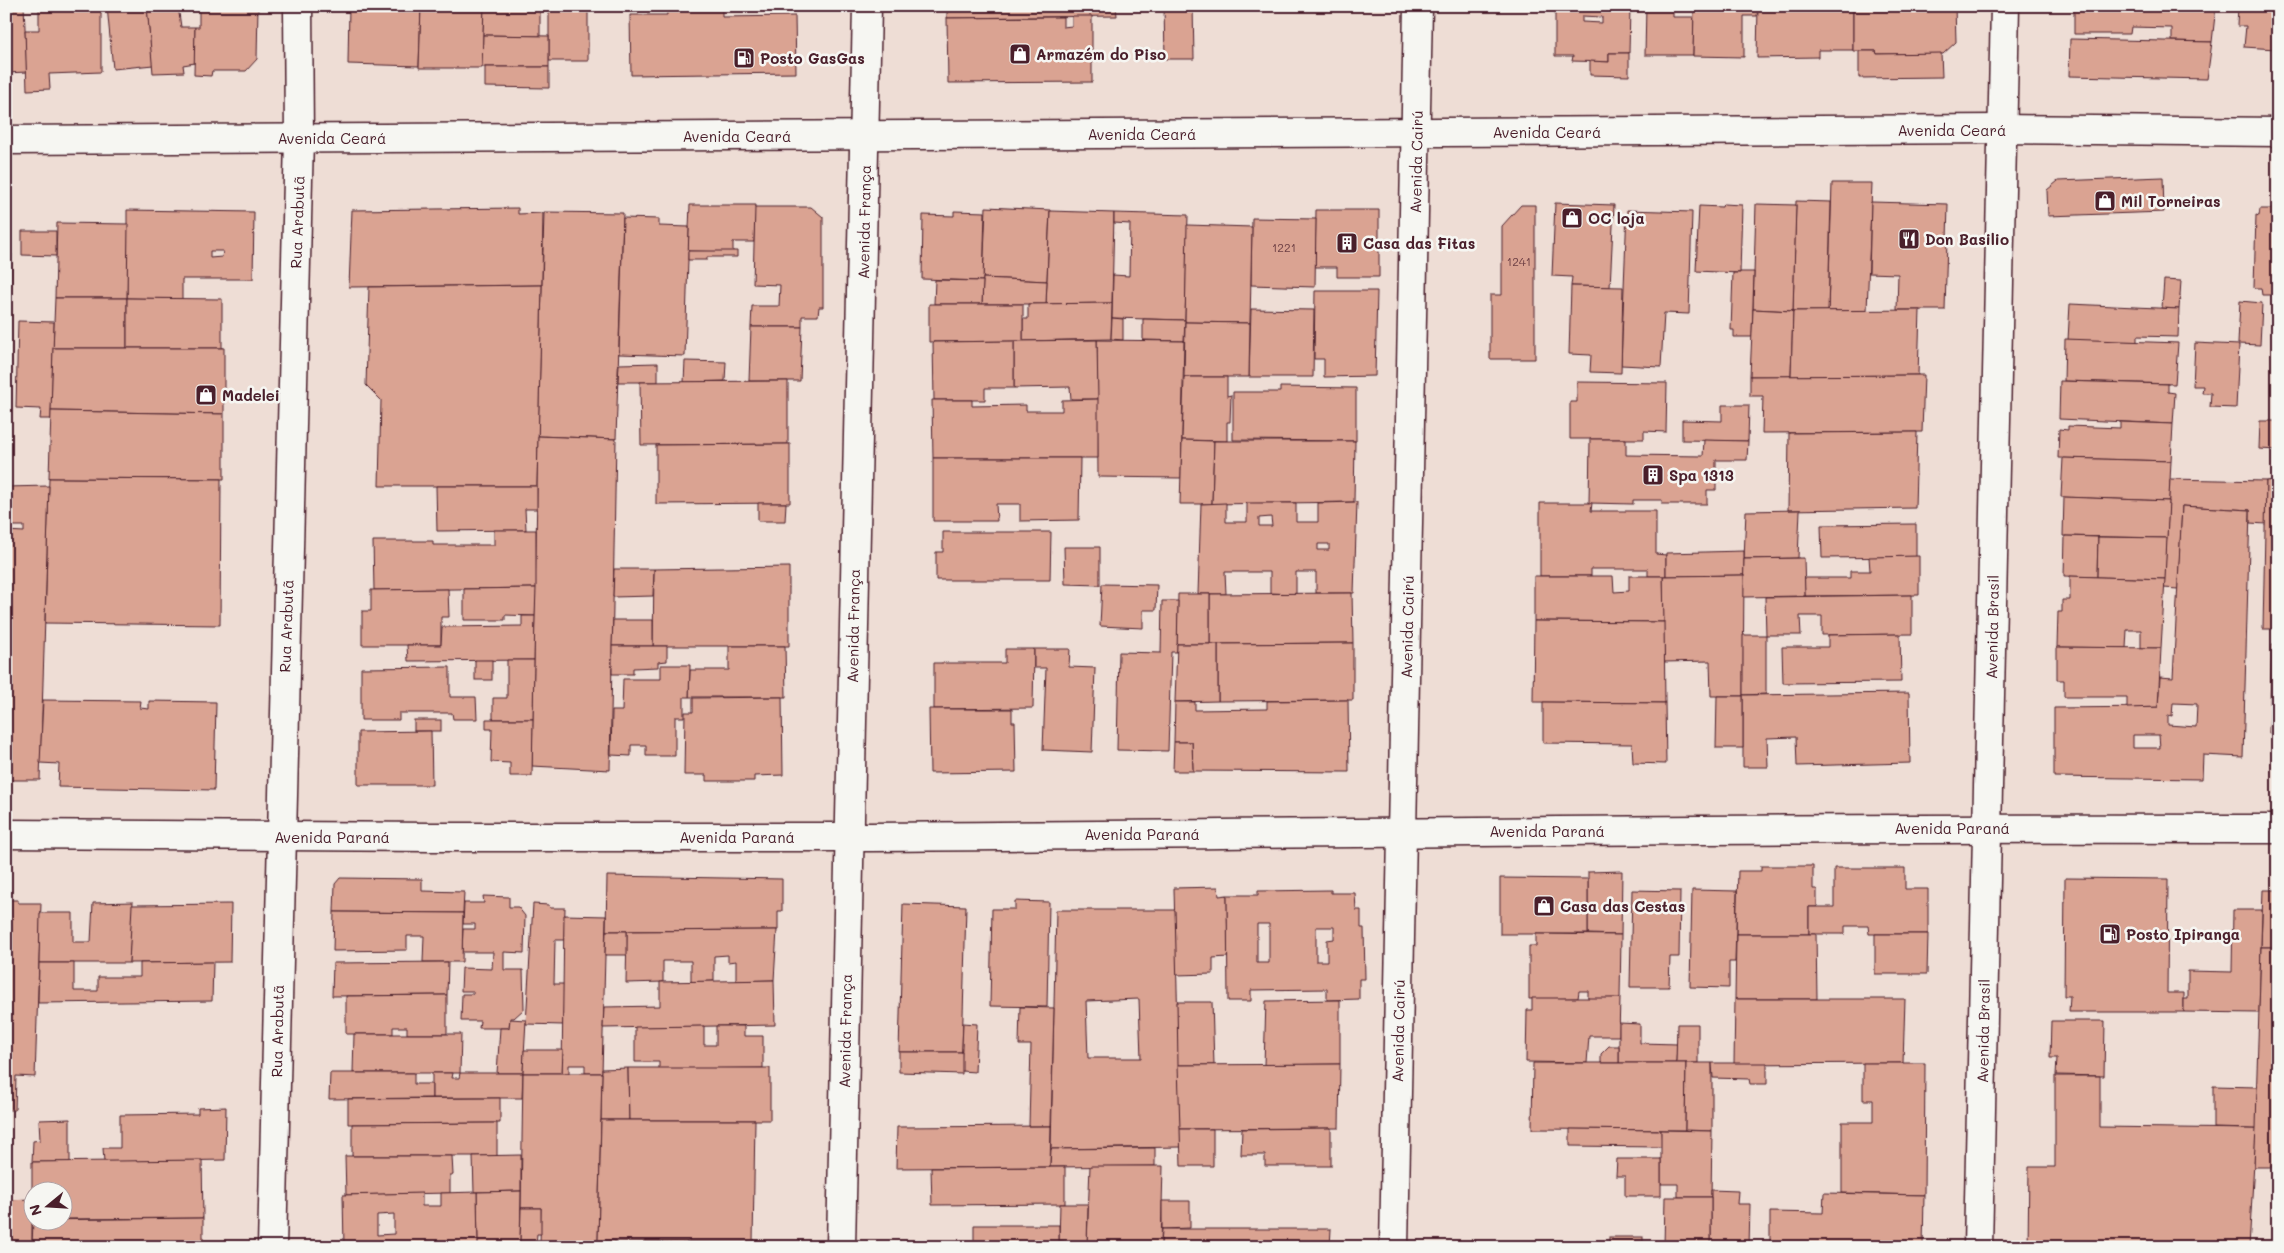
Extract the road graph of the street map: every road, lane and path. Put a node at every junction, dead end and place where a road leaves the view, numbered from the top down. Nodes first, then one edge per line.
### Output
1 (298, 6) edge
2 (867, 6) edge
3 (1418, 6) edge
4 (2005, 6) edge
5 (2003, 129) junction
6 (1417, 132) junction
7 (2278, 132) edge
8 (866, 135) junction
9 (299, 138) junction
10 (6, 140) edge
11 (1987, 828) junction
12 (2278, 829) edge
13 (1402, 832) junction
14 (6, 834) edge
15 (281, 837) junction
16 (848, 837) junction
17 (272, 1247) edge
18 (841, 1247) edge
19 (1394, 1247) edge
20 (1978, 1247) edge

1 - 9 street, Rua Arabutã
2 - 8 street, Avenida França
3 - 6 street, Avenida Cairú
4 - 5 street, Avenida Brasil
5 - 6 street, Avenida Ceará
5 - 7 street, Avenida Ceará
5 - 11 street, Avenida Brasil
6 - 8 street, Avenida Ceará
6 - 13 street, Avenida Cairú
8 - 9 street, Avenida Ceará
8 - 16 street, Avenida França
9 - 10 street, Avenida Ceará
9 - 15 street, Rua Arabutã
11 - 12 street, Avenida Paraná
11 - 13 street, Avenida Paraná
11 - 20 street, Avenida Brasil
13 - 16 street, Avenida Paraná
13 - 19 street, Avenida Cairú
14 - 15 street, Avenida Paraná
15 - 16 street, Avenida Paraná
15 - 17 street, Rua Arabutã
16 - 18 street, Avenida França

